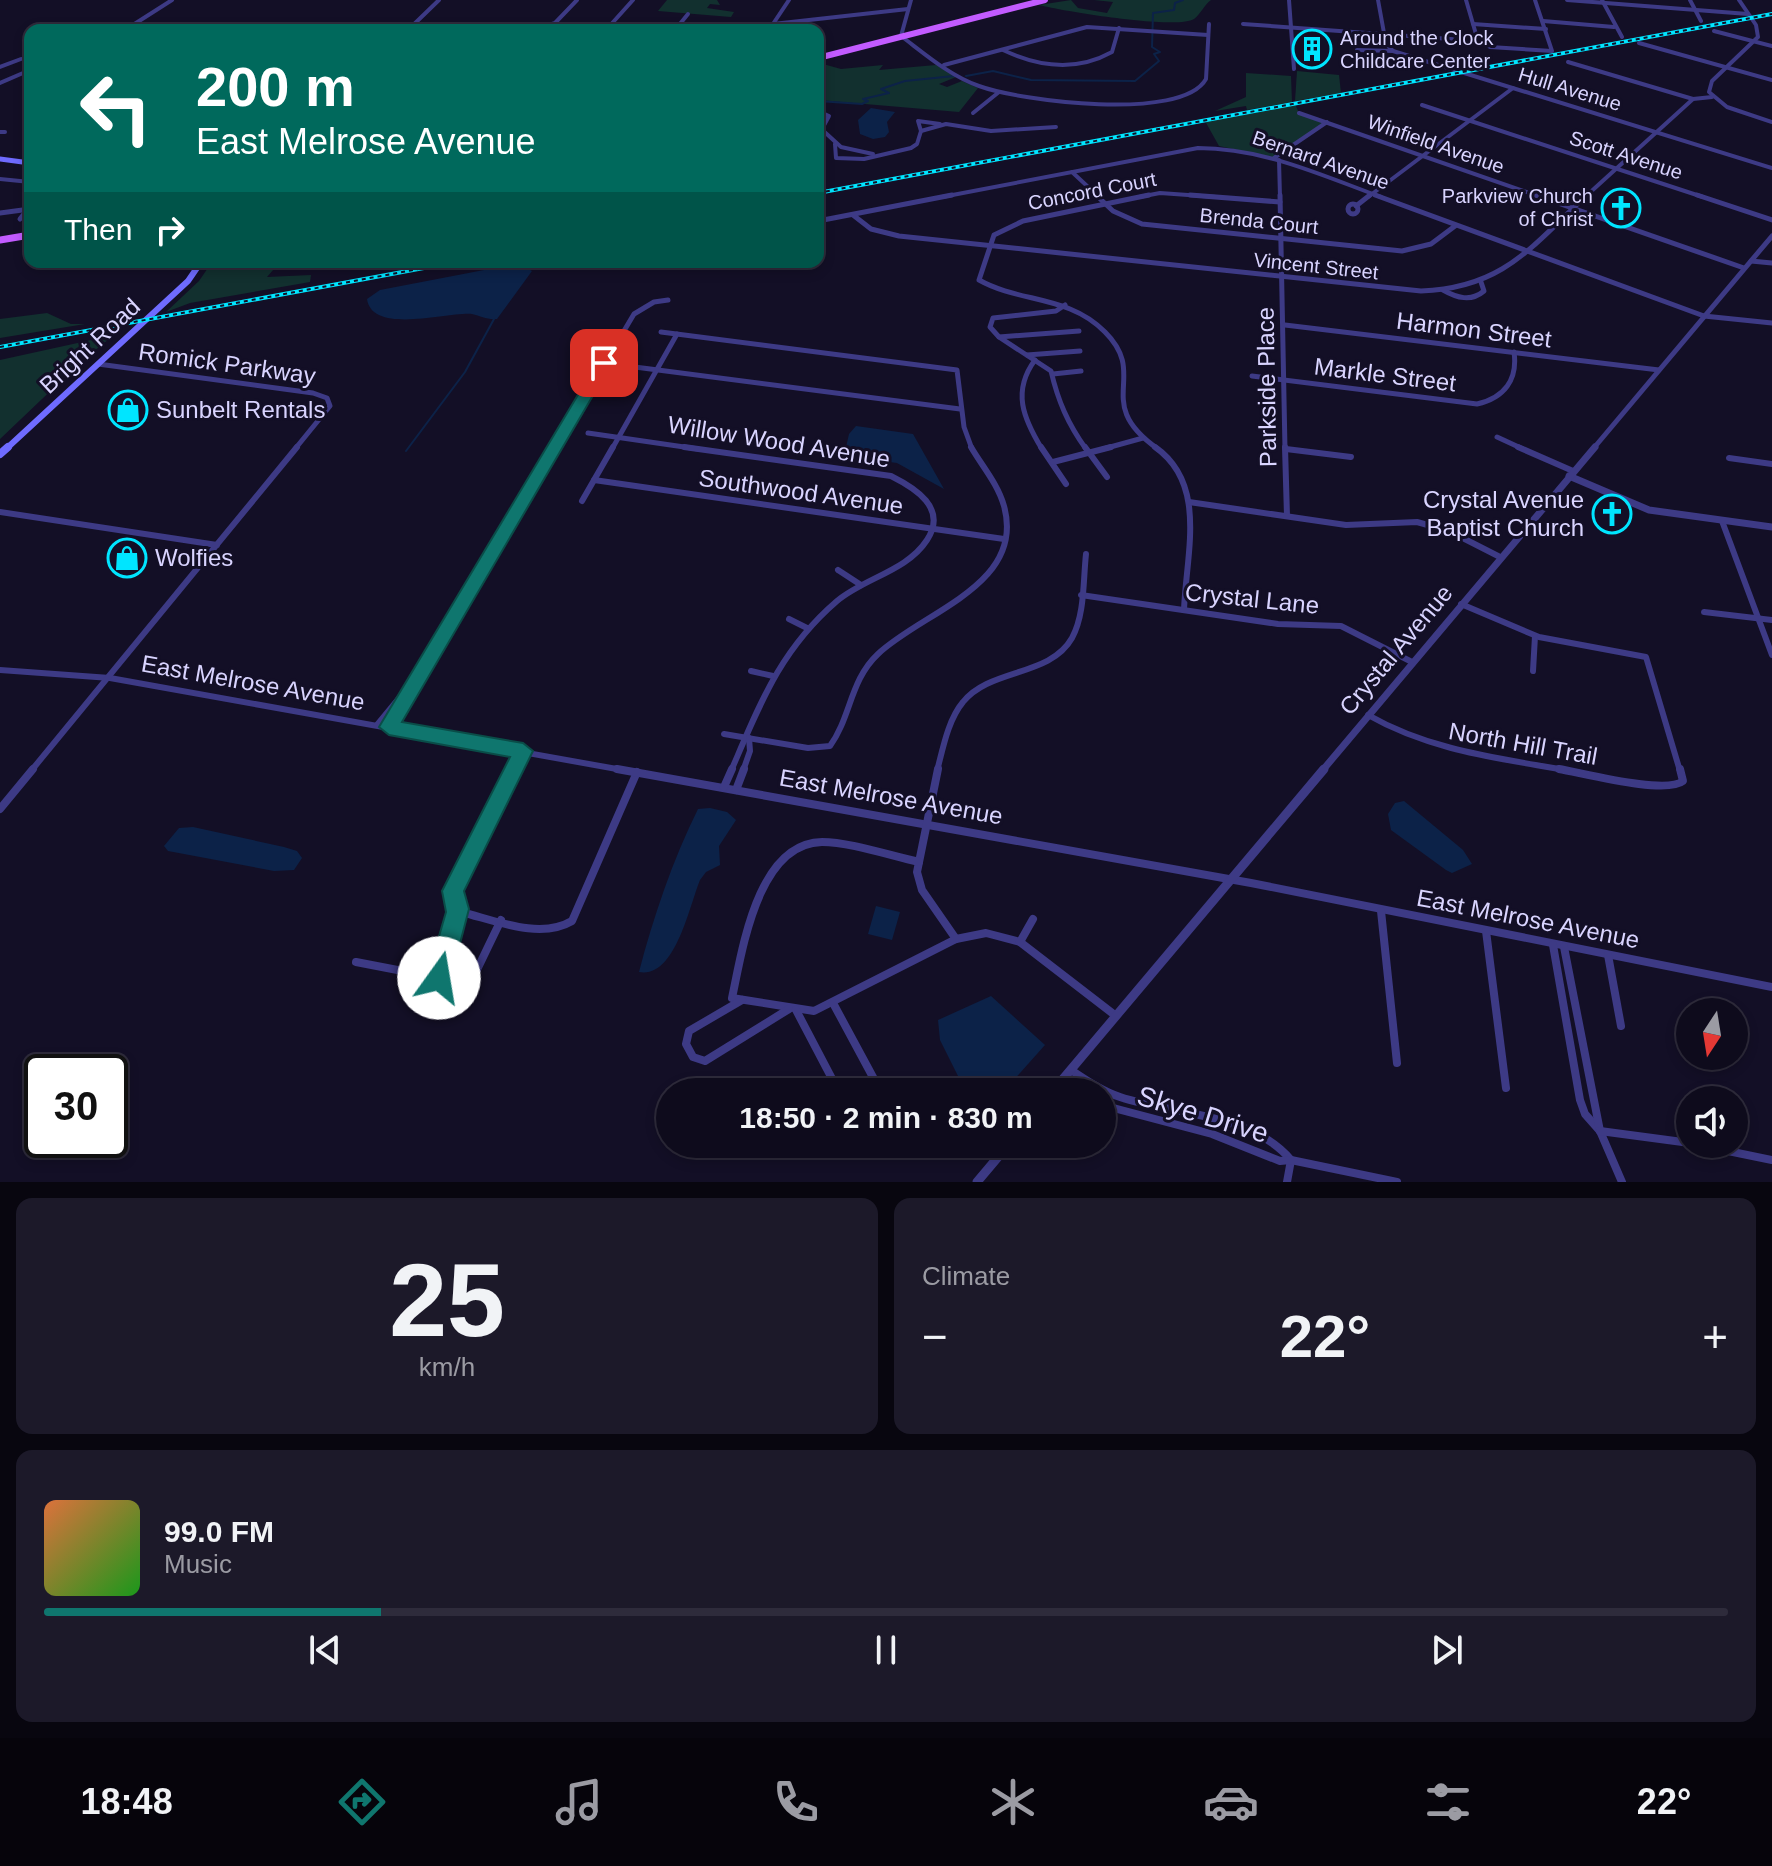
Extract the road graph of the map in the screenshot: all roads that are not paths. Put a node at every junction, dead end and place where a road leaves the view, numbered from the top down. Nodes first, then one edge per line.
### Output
1 (172, 0) edge
2 (439, 0) edge
3 (577, 0) edge
4 (633, 0) edge
5 (789, 0) edge
6 (911, 0) edge
7 (1045, 0) edge
8 (1289, 0) edge
9 (1378, 0) edge
10 (1466, 0) edge
11 (1535, 0) edge
12 (1567, 0) edge
13 (1690, 0) edge
14 (1739, 0) edge
15 (1602, 1) edge
16 (908, 9) junction
17 (1696, 10) junction
18 (688, 14) dead end
19 (1748, 14) junction
20 (1543, 21) junction
21 (1701, 21) dead end
22 (134, 24) edge
23 (414, 24) edge
24 (552, 24) edge
25 (611, 24) edge
26 (680, 24) edge
27 (773, 24) joint
28 (1209, 24) dead end
29 (1243, 24) dead end
30 (1473, 24) junction
31 (1291, 27) junction
32 (1614, 27) junction
33 (1119, 28) junction
34 (1546, 29) junction
35 (1714, 31) dead end
36 (1385, 34) junction
37 (1208, 35) junction
38 (902, 37) junction
39 (1622, 37) dead end
40 (1478, 41) junction
41 (1754, 42) junction
42 (1639, 43) dead end
43 (1772, 46) edge
44 (1002, 49) junction
45 (1357, 50) dead end
46 (1393, 51) junction
47 (824, 56) edge
48 (21, 59) dead end
49 (1568, 62) dead end
50 (944, 65) junction
51 (0, 67) edge
52 (1726, 67) junction
53 (1294, 69) dead end
54 (24, 73) edge
55 (1772, 80) edge
56 (0, 83) edge
57 (1513, 88) junction
58 (999, 92) junction
59 (1712, 97) junction
60 (1693, 99) junction
61 (1422, 105) dead end
62 (973, 113) dead end
63 (1299, 113) dead end
64 (1470, 121) junction
65 (1327, 122) junction
66 (1772, 122) edge
67 (940, 124) junction
68 (1056, 127) dead end
69 (921, 131) junction
70 (824, 132) edge
71 (1656, 132) junction
72 (835, 144) junction
73 (879, 155) junction
74 (1423, 156) junction
75 (0, 159) edge
76 (1276, 159) junction
77 (24, 162) edge
78 (1616, 168) junction
79 (1772, 168) edge
80 (1072, 172) junction
81 (0, 179) edge
82 (24, 181) edge
83 (1371, 195) junction
84 (1280, 202) junction
85 (1105, 204) junction
86 (1356, 206) dead end
87 (1572, 208) junction
88 (24, 210) edge
89 (0, 213) edge
90 (24, 215) edge
91 (853, 215) junction
92 (20, 219) dead end
93 (824, 220) edge
94 (1772, 220) edge
95 (1455, 226) junction
96 (24, 236) edge
97 (1772, 236) edge
98 (1282, 239) junction
99 (0, 240) edge
100 (989, 246) junction
101 (1526, 252) junction
102 (1751, 261) junction
103 (1772, 263) edge
104 (197, 268) edge
105 (1744, 268) junction
106 (1283, 278) junction
107 (1481, 282) junction
108 (1443, 290) junction
109 (668, 300) dead end
110 (1065, 305) junction
111 (1704, 316) junction
112 (1772, 323) edge
113 (1285, 325) junction
114 (1079, 331) dead end
115 (661, 332) dead end
116 (677, 334) junction
117 (999, 337) junction
118 (1080, 351) dead end
119 (1514, 352) junction
120 (1027, 355) junction
121 (1035, 360) junction
122 (604, 363) junction
123 (98, 364) junction
124 (657, 370) junction
125 (1659, 370) junction
126 (1081, 371) dead end
127 (1053, 374) junction
128 (1252, 376) dead end
129 (1285, 381) junction
130 (960, 409) junction
131 (588, 433) dead end
132 (618, 437) junction
133 (1497, 437) dead end
134 (1143, 438) junction
135 (1286, 449) junction
136 (0, 454) edge
137 (1087, 454) junction
138 (1351, 457) dead end
139 (1729, 458) dead end
140 (1053, 462) junction
141 (1772, 464) edge
142 (1571, 474) junction
143 (1107, 477) dead end
144 (594, 480) junction
145 (1066, 484) dead end
146 (582, 501) dead end
147 (1189, 502) junction
148 (0, 512) edge
149 (1287, 516) junction
150 (1722, 521) junction
151 (1772, 527) edge
152 (932, 529) junction
153 (1004, 539) junction
154 (217, 545) junction
155 (1086, 554) dead end
156 (1500, 557) junction
157 (838, 570) dead end
158 (861, 585) junction
159 (1081, 595) junction
160 (1461, 604) junction
161 (1184, 610) junction
162 (1704, 612) dead end
163 (1758, 618) junction
164 (789, 619) dead end
165 (1772, 620) edge
166 (807, 628) junction
167 (1535, 636) junction
168 (1772, 655) edge
169 (1412, 662) junction
170 (0, 670) edge
171 (751, 671) dead end
172 (1533, 671) dead end
173 (419, 674) junction
174 (773, 676) junction
175 (110, 678) junction
176 (1368, 715) junction
177 (377, 725) junction
178 (389, 727) junction
179 (724, 734) dead end
180 (749, 738) junction
181 (523, 751) junction
182 (637, 772) junction
183 (724, 787) junction
184 (736, 790) junction
185 (0, 809) edge
186 (928, 824) junction
187 (919, 862) junction
188 (1230, 879) junction
189 (458, 909) junction
190 (1381, 911) junction
191 (1033, 919) dead end
192 (501, 920) junction
193 (1486, 931) junction
194 (956, 939) junction
195 (1020, 942) junction
196 (1553, 945) junction
197 (1564, 947) junction
198 (1608, 955) junction
199 (356, 962) dead end
200 (439, 978) junction
201 (1772, 987) edge
202 (742, 1000) junction
203 (833, 1003) junction
204 (793, 1010) junction
205 (1116, 1016) junction
206 (1621, 1026) dead end
207 (1397, 1063) dead end
208 (1071, 1070) junction
209 (831, 1078) edge
210 (873, 1078) edge
211 (1064, 1078) edge
212 (1506, 1088) dead end
213 (1116, 1109) edge
214 (1186, 1112) junction
215 (1177, 1125) junction
216 (1600, 1131) junction
217 (1676, 1142) edge
218 (1748, 1155) edge
219 (997, 1158) edge
220 (1291, 1160) junction
221 (1772, 1160) edge
222 (977, 1182) edge
223 (1287, 1182) edge
224 (1397, 1182) edge
225 (1622, 1182) edge

1 - 22 street
2 - 23 street
3 - 24 street
4 - 25 street
5 - 27 street
6 - 16 street
7 - 38 main road
8 - 31 street
9 - 36 street
10 - 30 street
11 - 20 street
12 - 15 street
13 - 17 street
14 - 19 street
15 - 17 street
15 - 32 street
16 - 27 street
16 - 38 street
17 - 19 street
17 - 21 street
18 - 26 street
19 - 41 street
20 - 32 street
20 - 34 street
28 - 37 street
29 - 31 street
30 - 34 street
30 - 40 street
31 - 36 street
31 - 53 street
32 - 39 street
33 - 37 street
33 - 44 street
33 - 44 street
34 - 40 street
35 - 41 street
36 - 40 street
36 - 46 street
37 - 58 street
38 - 47 main road
38 - 50 street
41 - 43 street
41 - 52 street
42 - 52 street
44 - 50 street
45 - 46 street, Hull Avenue
46 - 57 street, Hull Avenue
48 - 51 street
49 - 60 street
50 - 58 street
52 - 55 street
52 - 59 street
54 - 56 street
57 - 64 street
57 - 71 street, Hull Avenue
58 - 62 street
59 - 60 street
59 - 66 street
60 - 71 street, Vincent Street
61 - 64 street, Scott Avenue
63 - 65 street, Winfield Avenue
64 - 74 street
64 - 78 street, Scott Avenue
65 - 74 street, Winfield Avenue
65 - 76 street
67 - 68 street
67 - 69 street
67 - 69 street
69 - 73 street
70 - 72 street
71 - 78 street, Vincent Street
71 - 79 street, Hull Avenue
72 - 73 street
72 - 73 street
74 - 83 street
74 - 87 street, Winfield Avenue
75 - 77 main road
76 - 80 street, Bernard Avenue
76 - 83 street, Bernard Avenue
76 - 84 street, Parkside Place
78 - 87 street, Vincent Street
78 - 94 street, Scott Avenue
80 - 85 street, Brenda Court
80 - 91 street, Bernard Avenue
81 - 82 street
83 - 86 street
83 - 95 street, Bernard Avenue
84 - 85 street, Concord Court
84 - 98 street, Parkside Place
85 - 98 street, Brenda Court
85 - 100 street, Concord Court
87 - 101 street, Vincent Street
87 - 105 street, Winfield Avenue
88 - 89 street
90 - 92 street
91 - 93 street, Bernard Avenue
91 - 100 street, Vincent Street
95 - 98 street, Brenda Court
95 - 101 street, Bernard Avenue
96 - 99 main road
97 - 102 street, Crystal Avenue
98 - 106 street, Parkside Place
100 - 106 street, Vincent Street
100 - 110 street
101 - 107 street, Vincent Street
101 - 111 street, Bernard Avenue
102 - 103 street
102 - 105 street, Crystal Avenue
104 - 123 main road, Bright Road
105 - 111 street, Crystal Avenue
106 - 108 street, Vincent Street
106 - 113 street, Parkside Place
107 - 108 street, Vincent Street
107 - 108 street
109 - 122 street
110 - 117 street
110 - 134 street
111 - 112 street
111 - 125 street, Crystal Avenue
113 - 119 street, Harmon Street
113 - 129 street, Parkside Place
114 - 117 street
115 - 116 street
116 - 124 street
116 - 130 street
117 - 120 street
118 - 120 street
119 - 125 street, Harmon Street
119 - 129 street, Markle Street
120 - 121 street
121 - 127 street
121 - 140 street
122 - 124 street
122 - 173 street
123 - 136 main road, Bright Road
123 - 154 street, Romick Parkway
124 - 130 street
124 - 132 street
125 - 142 street, Crystal Avenue
126 - 127 street
127 - 137 street
128 - 129 street, Markle Street
129 - 135 street, Parkside Place
130 - 153 street
131 - 132 street, Willow Wood Avenue
132 - 144 street
132 - 152 street, Willow Wood Avenue
133 - 142 street
134 - 137 street
134 - 147 street
135 - 138 street
135 - 149 street, Parkside Place
137 - 140 street
137 - 143 street
139 - 141 street
140 - 145 street
142 - 150 street
142 - 156 street, Crystal Avenue
144 - 146 street
144 - 152 street, Southwood Avenue
147 - 149 street
147 - 161 street
148 - 154 street
149 - 156 street
150 - 151 street
150 - 163 street
152 - 153 street, Southwood Avenue
152 - 158 street
153 - 180 street
154 - 175 street
155 - 159 street
156 - 160 street, Crystal Avenue
157 - 158 street
158 - 166 street
159 - 161 street, Crystal Lane
159 - 186 street
160 - 167 street
160 - 169 street, Crystal Avenue
161 - 169 street, Crystal Lane
162 - 163 street
163 - 165 street
163 - 168 street
164 - 166 street
166 - 174 street
167 - 172 street
167 - 176 street, North Hill Trail
169 - 176 street, Crystal Avenue
170 - 175 street, East Melrose Avenue
171 - 174 street
173 - 177 street
173 - 178 street
174 - 180 street
175 - 177 street, East Melrose Avenue
175 - 185 street
176 - 188 street, Crystal Avenue
177 - 178 street, East Melrose Avenue
178 - 181 street, East Melrose Avenue
179 - 180 street
180 - 183 street
180 - 184 street
181 - 182 street, East Melrose Avenue
181 - 189 street
182 - 183 street, East Melrose Avenue
182 - 192 street
183 - 184 street, East Melrose Avenue
184 - 186 street, East Melrose Avenue
186 - 187 street
186 - 188 street, East Melrose Avenue
187 - 194 street
187 - 202 street
188 - 190 street, East Melrose Avenue
188 - 205 street, Crystal Avenue
189 - 192 street
189 - 200 street
190 - 193 street, East Melrose Avenue
190 - 207 street
191 - 195 street
192 - 200 street
193 - 196 street, East Melrose Avenue
193 - 212 street
194 - 195 street
194 - 203 street
195 - 205 street
196 - 197 street, East Melrose Avenue
196 - 216 street
197 - 198 street, East Melrose Avenue
197 - 216 street
198 - 201 street, East Melrose Avenue
198 - 206 street
199 - 200 street
202 - 204 street
202 - 204 street
203 - 204 street
203 - 210 street
204 - 209 street
205 - 208 street, Crystal Avenue
208 - 211 street, Crystal Avenue
208 - 214 street, Skye Drive
213 - 215 street, Skye Drive
214 - 215 street
214 - 220 street, Skye Drive
215 - 220 street, Skye Drive
216 - 217 street
216 - 225 street
218 - 221 street
219 - 222 street
220 - 223 street
220 - 224 street, Skye Drive

